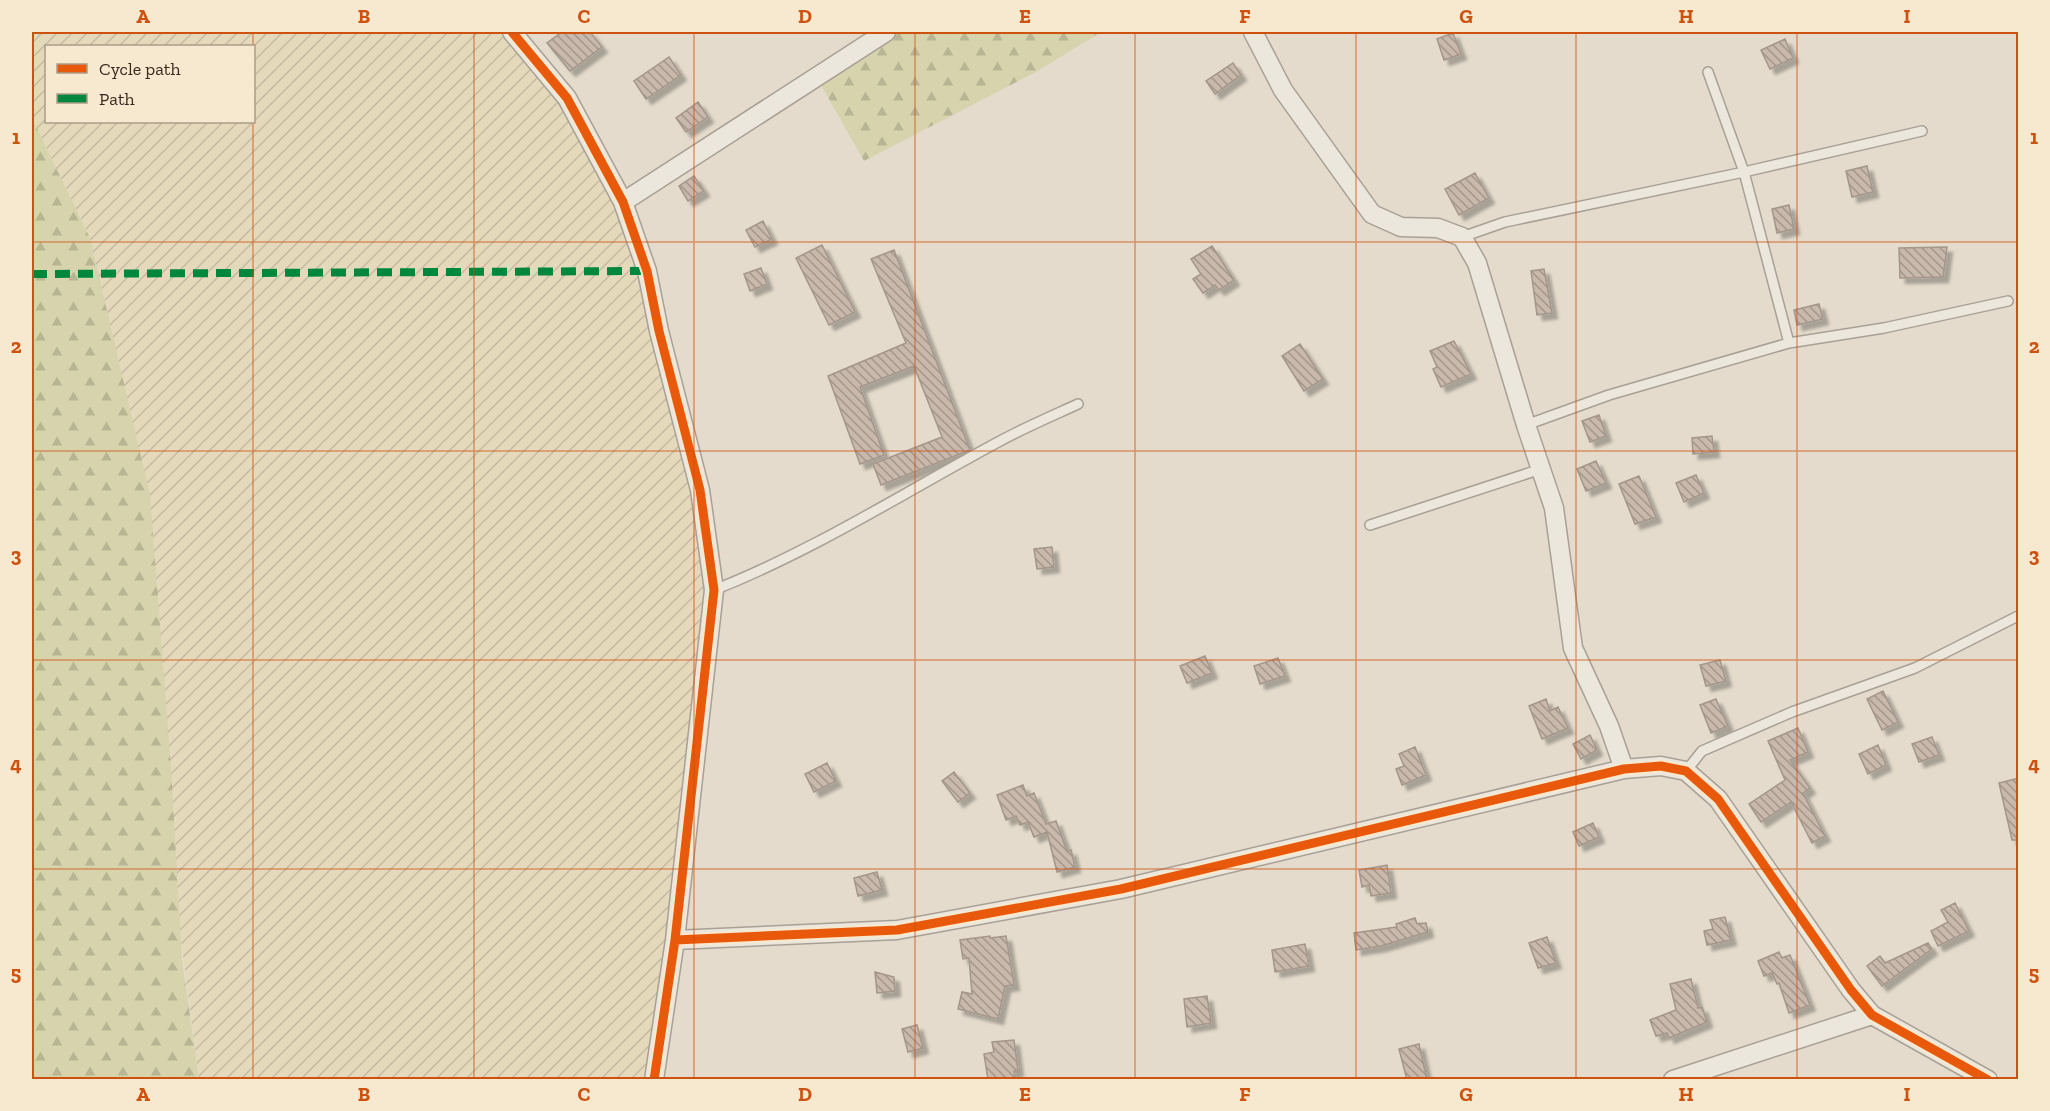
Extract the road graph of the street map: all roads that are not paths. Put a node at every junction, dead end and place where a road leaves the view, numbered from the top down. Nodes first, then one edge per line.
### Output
1 (512, 32) edge
2 (886, 32) edge
3 (1253, 32) edge
4 (1708, 72) dead end
5 (1922, 131) dead end
6 (1744, 172) junction
7 (623, 202) junction
8 (1462, 237) junction
9 (2008, 301) dead end
10 (1789, 343) junction
11 (1078, 404) dead end
12 (1526, 426) junction
13 (1541, 469) junction
14 (1371, 525) dead end
15 (714, 590) junction
16 (2019, 616) edge
17 (1624, 769) junction
18 (1686, 771) junction
19 (675, 940) junction
20 (1872, 1015) junction
21 (1956, 1071) edge
22 (654, 1080) edge
23 (1673, 1080) edge
24 (1988, 1080) edge

1 - 7 street
2 - 7 street
3 - 8 street
4 - 6 lane
5 - 6 lane
6 - 8 lane
6 - 10 lane
7 - 15 street
8 - 12 street
9 - 10 lane
10 - 12 lane
11 - 15 lane
12 - 13 street
13 - 14 lane
13 - 17 street
15 - 19 street
16 - 18 lane
17 - 18 street
17 - 19 street
18 - 20 street
19 - 22 street
20 - 21 street
20 - 23 street
21 - 24 street

